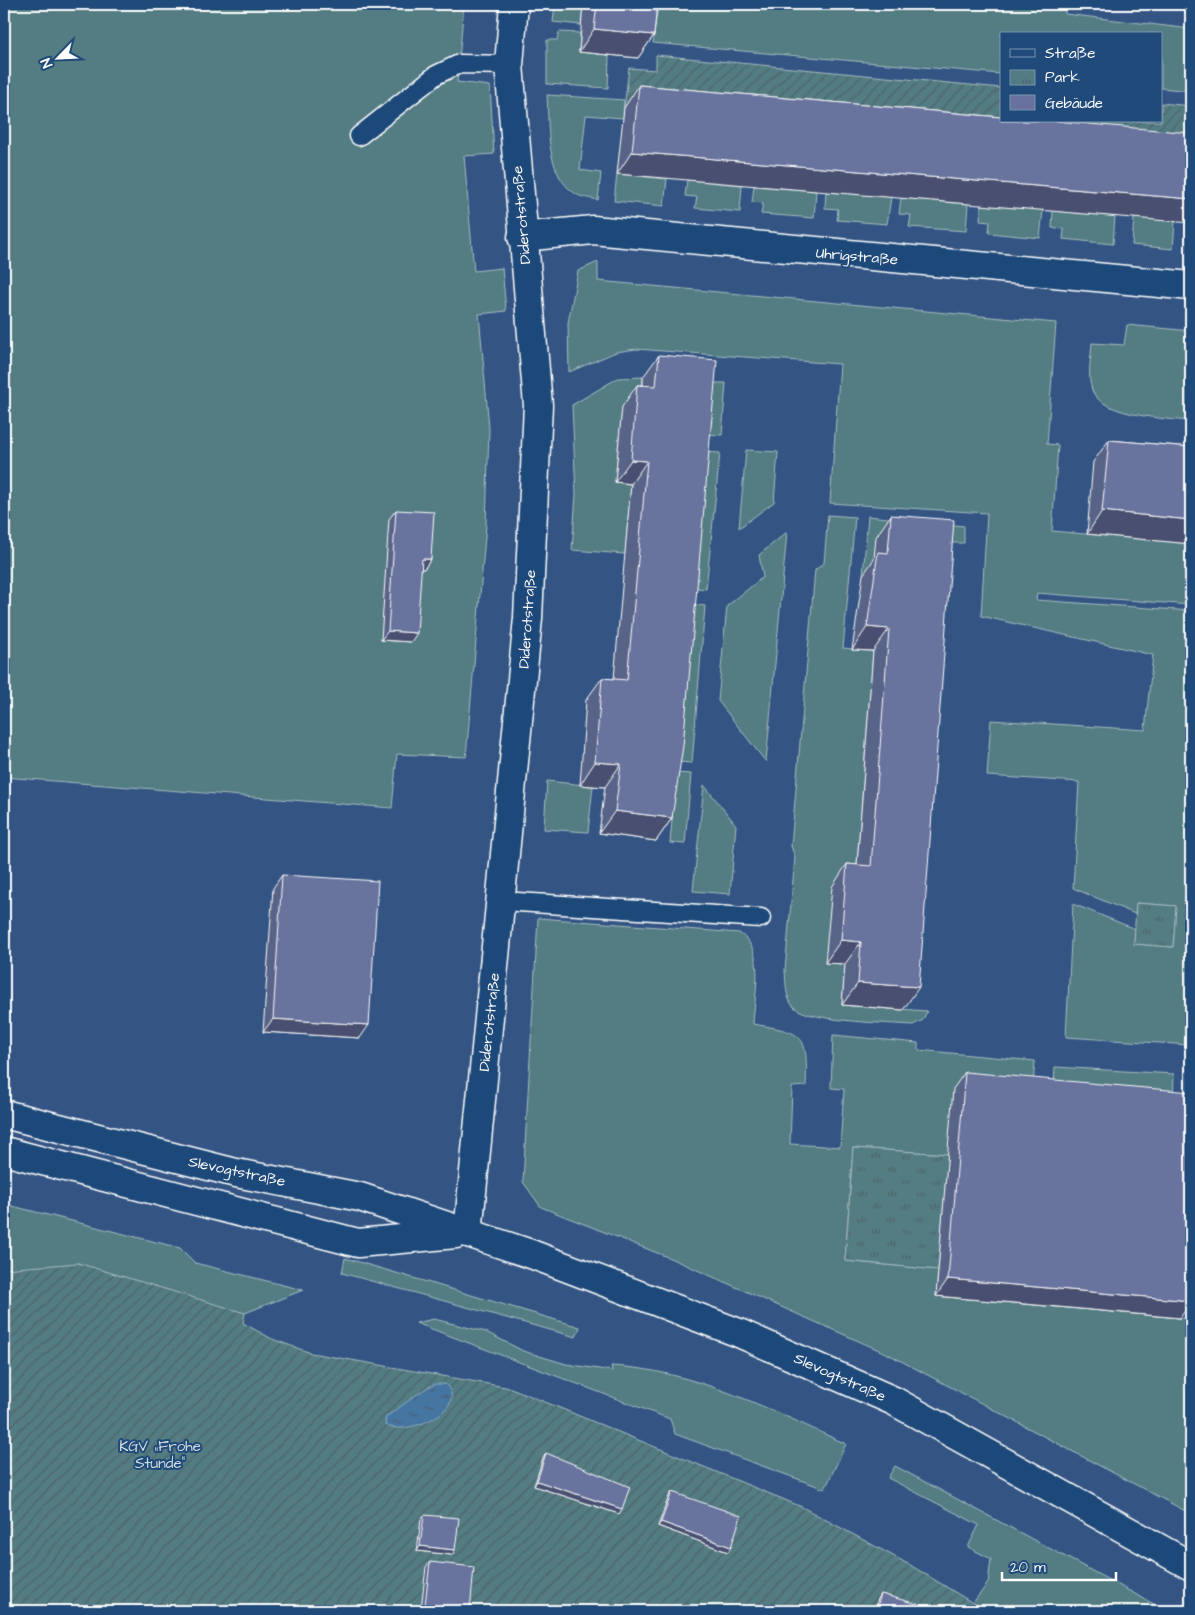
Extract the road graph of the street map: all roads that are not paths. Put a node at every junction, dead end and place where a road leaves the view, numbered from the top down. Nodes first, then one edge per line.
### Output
1 (514, 4) edge
2 (509, 65) junction
3 (359, 136) dead end
4 (522, 238) junction
5 (1191, 286) edge
6 (502, 901) junction
7 (761, 918) dead end
8 (4, 1114) edge
9 (4, 1151) edge
10 (468, 1233) junction
11 (1191, 1566) edge

1 - 2 street, Diderotstraße
2 - 3 lane
2 - 4 street, Diderotstraße
4 - 5 street, Uhrigstraße
4 - 6 street, Diderotstraße
6 - 7 lane
6 - 10 street, Diderotstraße
8 - 10 street, Slevogtstraße
9 - 10 street, Slevogtstraße
10 - 11 street, Slevogtstraße

